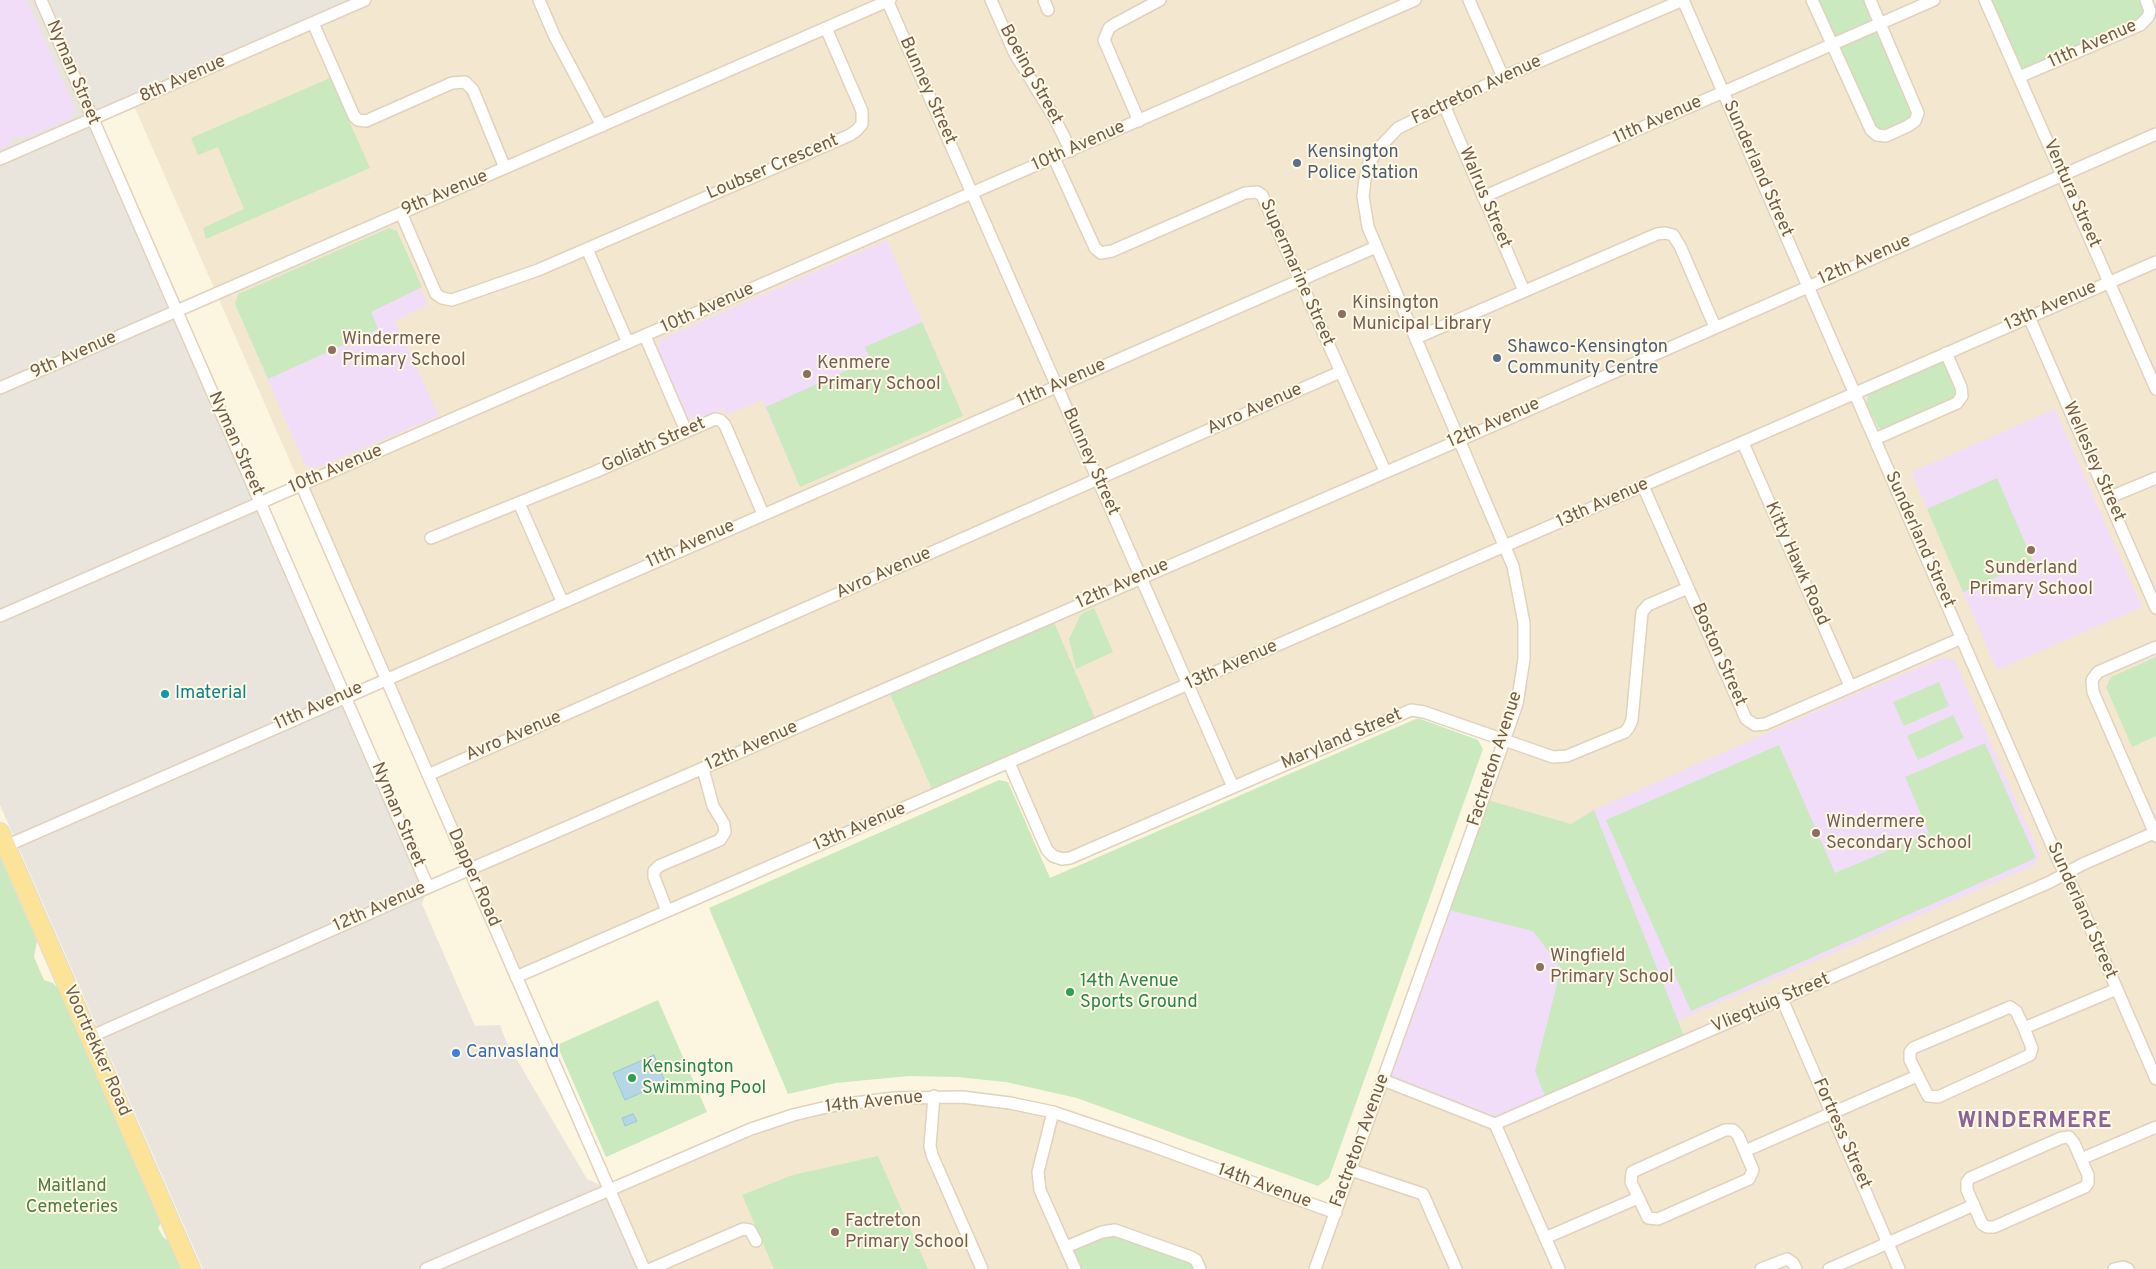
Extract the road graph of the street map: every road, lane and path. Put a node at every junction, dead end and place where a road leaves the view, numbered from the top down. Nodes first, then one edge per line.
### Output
1 (41, 0) edge
2 (365, 0) edge
3 (539, 0) edge
4 (888, 0) edge
5 (991, 0) edge
6 (1160, 0) edge
7 (1415, 0) edge
8 (1469, 0) edge
9 (1683, 0) edge
10 (1812, 0) edge
11 (1870, 0) edge
12 (1934, 0) edge
13 (1985, 0) edge
14 (2146, 0) edge
15 (1142, 4) edge
16 (313, 23) junction
17 (1880, 24) junction
18 (826, 28) junction
19 (1833, 44) junction
20 (2019, 77) junction
21 (1502, 78) junction
22 (1723, 92) junction
23 (1444, 105) junction
24 (92, 119) junction
25 (1139, 121) junction
26 (602, 126) junction
27 (2156, 134) edge
28 (1071, 151) junction
29 (1054, 158) junction
30 (0, 159) edge
31 (505, 168) junction
32 (2062, 175) junction
33 (972, 194) junction
34 (1483, 197) junction
35 (401, 213) junction
36 (1376, 246) junction
37 (587, 249) junction
38 (2156, 262) edge
39 (1300, 280) junction
40 (2109, 282) junction
41 (1808, 286) junction
42 (1524, 291) junction
43 (176, 311) junction
44 (2029, 317) junction
45 (1715, 327) junction
46 (645, 336) junction
47 (1416, 338) junction
48 (628, 344) junction
49 (1946, 353) junction
50 (1340, 372) junction
51 (1057, 386) junction
52 (0, 388) edge
53 (2156, 389) edge
54 (1855, 393) junction
55 (686, 432) junction
56 (1875, 439) junction
57 (1460, 440) junction
58 (1743, 443) junction
59 (1385, 471) junction
60 (2156, 478) edge
61 (1098, 479) junction
62 (302, 486) junction
63 (1643, 486) junction
64 (2108, 498) junction
65 (261, 502) junction
66 (519, 503) junction
67 (763, 514) junction
68 (431, 538) dead end
69 (1505, 546) junction
70 (1140, 577) junction
71 (1688, 588) junction
72 (562, 601) junction
73 (2156, 608) edge
74 (0, 616) edge
75 (1962, 638) junction
76 (2156, 647) edge
77 (385, 678) junction
78 (1188, 685) junction
79 (1850, 686) junction
80 (346, 696) junction
81 (1504, 741) junction
82 (1010, 763) junction
83 (703, 768) junction
84 (428, 775) junction
85 (1233, 787) junction
86 (2155, 834) edge
87 (3, 839) edge
88 (469, 869) junction
89 (2065, 874) junction
90 (428, 887) junction
91 (668, 911) junction
92 (516, 978) junction
93 (2117, 989) junction
94 (1782, 999) junction
95 (2024, 1028) junction
96 (90, 1037) junction
97 (1917, 1076) junction
98 (2156, 1078) edge
99 (1383, 1080) junction
100 (934, 1096) junction
101 (1052, 1112) junction
102 (1832, 1113) junction
103 (1495, 1124) junction
104 (2156, 1127) edge
105 (1745, 1151) junction
106 (2081, 1159) junction
107 (1351, 1170) junction
108 (609, 1189) junction
109 (1638, 1198) junction
110 (1974, 1205) junction
111 (1336, 1213) junction
112 (1545, 1238) junction
113 (756, 1241) dead end
114 (1888, 1243) junction
115 (1066, 1247) junction
116 (191, 1269) edge
117 (426, 1269) edge
118 (644, 1269) edge
119 (651, 1269) edge
120 (982, 1269) edge
121 (1075, 1269) edge
122 (1200, 1269) edge
123 (1316, 1269) edge
124 (1456, 1269) edge
125 (1559, 1269) edge
126 (1761, 1269) edge
127 (1796, 1269) edge
128 (1829, 1269) edge
129 (1900, 1269) edge
130 (2114, 1269) edge
131 (2128, 1269) edge

1 - 24 street, Nyman Street
2 - 16 street, 8th Avenue
3 - 26 street
4 - 18 street, 9th Avenue
4 - 33 street, Bunney Street
5 - 28 street, Boeing Street
6 - 15 street
7 - 25 street, 10th Avenue
8 - 21 street
9 - 21 street, Factreton Avenue
9 - 22 street, Sunderland Street
10 - 19 street
11 - 17 street
12 - 17 street, 11th Avenue
13 - 20 street, Ventura Street
14 - 20 street, 11th Avenue
15 - 25 street
16 - 24 street, 8th Avenue
16 - 31 street
17 - 19 street, 11th Avenue
17 - 19 street
18 - 26 street, 9th Avenue
18 - 37 street, Loubser Crescent
19 - 22 street, 11th Avenue
20 - 32 street, Ventura Street
21 - 23 street, Factreton Avenue
22 - 34 street, 11th Avenue
22 - 41 street, Sunderland Street
23 - 34 street, Walrus Street
23 - 36 street, Factreton Avenue
24 - 30 street, 8th Avenue
24 - 43 street, Nyman Street
25 - 28 street, 10th Avenue
26 - 31 street, 9th Avenue
27 - 32 street, 12th Avenue
28 - 29 street, 10th Avenue
29 - 33 street, 10th Avenue
29 - 39 street, Supermarine Street
31 - 35 street, 9th Avenue
32 - 40 street, Ventura Street
32 - 41 street, 12th Avenue
33 - 46 street, 10th Avenue
33 - 51 street, Bunney Street
34 - 42 street, Walrus Street
35 - 37 street, Loubser Crescent
35 - 43 street, 9th Avenue
36 - 39 street, 11th Avenue
36 - 47 street, Factreton Avenue
37 - 48 street
38 - 40 street, 13th Avenue
39 - 50 street, Supermarine Street
39 - 51 street, 11th Avenue
40 - 44 street, 13th Avenue
40 - 53 street, Ventura Street
41 - 45 street, 12th Avenue
41 - 54 street, Sunderland Street
42 - 45 street
42 - 47 street
43 - 52 street, 9th Avenue
43 - 65 street, Nyman Street
44 - 49 street, 13th Avenue
44 - 64 street, Wellesley Street
45 - 57 street, 12th Avenue
46 - 48 street, 10th Avenue
46 - 55 street
47 - 57 street, Factreton Avenue
48 - 62 street, 10th Avenue
49 - 54 street, 13th Avenue
49 - 56 street
50 - 59 street, Supermarine Street
50 - 61 street, Avro Avenue
51 - 61 street, Bunney Street
51 - 67 street, 11th Avenue
54 - 56 street, Sunderland Street
54 - 58 street, 13th Avenue
55 - 66 street, Goliath Street
55 - 67 street, Goliath Street
56 - 75 street, Sunderland Street
57 - 59 street, 12th Avenue
57 - 69 street, Factreton Avenue
58 - 63 street, 13th Avenue
58 - 79 street, Kitty Hawk Road
59 - 70 street, 12th Avenue
60 - 64 street
61 - 70 street, Bunney Street
61 - 84 street, Avro Avenue
62 - 65 street, 10th Avenue
62 - 77 street, Dapper Road
63 - 69 street, 13th Avenue
63 - 71 street, Boston Street
64 - 73 street, Wellesley Street
65 - 74 street, 10th Avenue
65 - 80 street, Nyman Street
66 - 68 street, Goliath Street
66 - 72 street
67 - 72 street, 11th Avenue
69 - 78 street, 13th Avenue
69 - 81 street, Factreton Avenue
70 - 78 street, Bunney Street
70 - 83 street, 12th Avenue
71 - 79 street, Boston Street
71 - 81 street, Maryland Street
72 - 77 street, 11th Avenue
75 - 79 street, Boston Street
75 - 89 street, Sunderland Street
76 - 86 street
77 - 80 street, 11th Avenue
77 - 84 street, Dapper Road
78 - 82 street, 13th Avenue
78 - 85 street, Bunney Street
80 - 87 street, 11th Avenue
80 - 90 street, Nyman Street
81 - 85 street, Maryland Street
81 - 99 street, Factreton Avenue
82 - 85 street, Maryland Street
82 - 91 street, 13th Avenue
83 - 88 street, 12th Avenue
83 - 91 street
84 - 88 street, Dapper Road
86 - 89 street, Vliegtuig Street
87 - 96 main road, Voortrekker Road
88 - 90 street, 12th Avenue
88 - 92 street, Dapper Road
89 - 93 street, Sunderland Street
89 - 94 street, Vliegtuig Street
90 - 96 street, 12th Avenue
91 - 92 street, 13th Avenue
92 - 108 street, Dapper Road
93 - 95 street
93 - 98 street, Sunderland Street
94 - 102 street, Fortress Street
94 - 103 street, Vliegtuig Street
95 - 97 street
95 - 97 street
96 - 116 main road, Voortrekker Road
97 - 102 street
99 - 103 street
99 - 107 street, Factreton Avenue
100 - 101 street, 14th Avenue
100 - 108 street, 14th Avenue
100 - 120 street
101 - 111 street, 14th Avenue
101 - 115 street
102 - 105 street
102 - 114 street, Fortress Street
103 - 112 street
104 - 106 street
105 - 109 street
105 - 109 street
106 - 110 street
106 - 110 street
107 - 111 street, Factreton Avenue
107 - 124 street
108 - 117 street, 14th Avenue
108 - 118 street, Dapper Road
109 - 112 street
110 - 114 street
111 - 123 street, Factreton Avenue
112 - 125 street
113 - 119 street
114 - 128 street
114 - 129 street, Fortress Street
115 - 121 street
115 - 122 street
126 - 127 street
130 - 131 street

